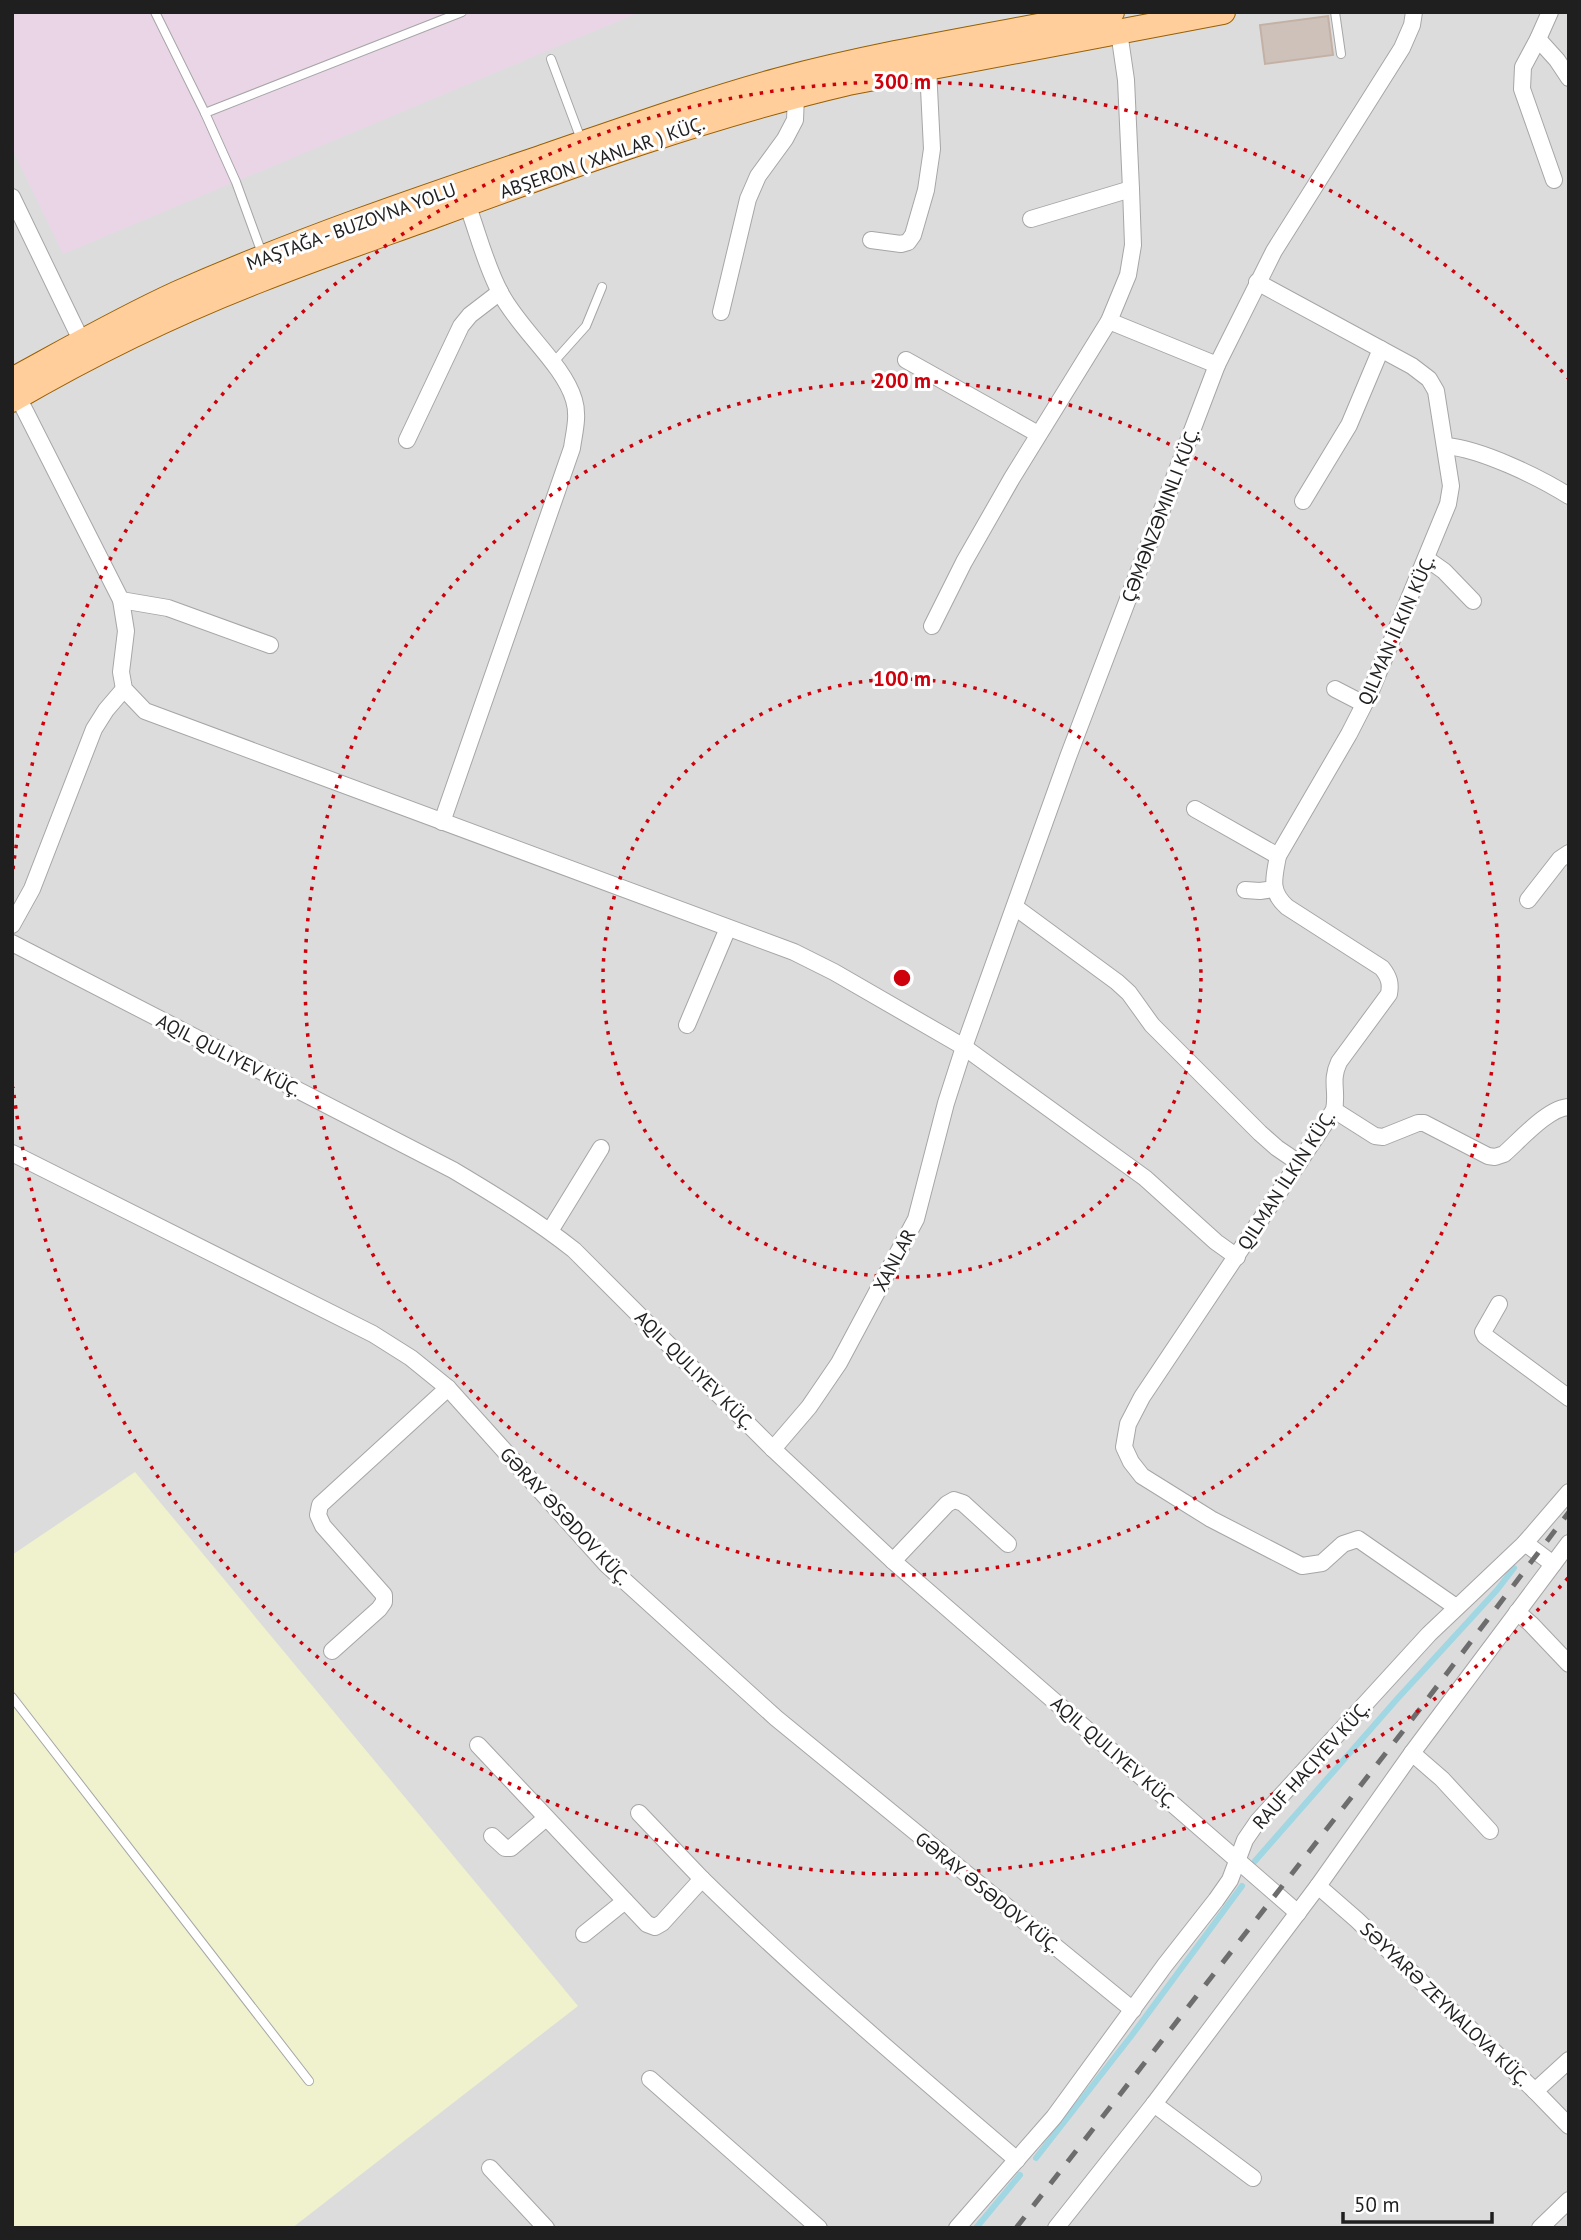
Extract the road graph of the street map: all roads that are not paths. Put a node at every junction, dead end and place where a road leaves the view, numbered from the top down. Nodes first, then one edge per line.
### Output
1 (155, 12) edge
2 (462, 12) edge
3 (1223, 12) edge
4 (1335, 12) edge
5 (1414, 12) edge
6 (1550, 12) edge
7 (1109, 18) edge
8 (1538, 39) junction
9 (1341, 54) dead end
10 (551, 59) dead end
11 (928, 68) junction
12 (1569, 78) edge
13 (796, 95) junction
14 (205, 113) junction
15 (583, 143) junction
16 (1554, 180) dead end
17 (1131, 189) junction
18 (12, 197) edge
19 (467, 204) junction
20 (1031, 219) dead end
21 (871, 240) dead end
22 (264, 257) junction
23 (1257, 282) junction
24 (602, 287) dead end
25 (500, 292) junction
26 (721, 312) dead end
27 (1110, 320) junction
28 (1381, 349) junction
29 (85, 351) junction
30 (906, 360) dead end
31 (552, 364) junction
32 (1217, 365) junction
33 (14, 392) edge
34 (1038, 435) junction
35 (407, 440) dead end
36 (1446, 446) junction
37 (1569, 496) edge
38 (1303, 501) dead end
39 (1427, 559) junction
40 (121, 600) junction
41 (1473, 601) dead end
42 (932, 626) dead end
43 (270, 645) dead end
44 (124, 689) junction
45 (1335, 689) dead end
46 (1364, 704) junction
47 (1195, 809) dead end
48 (442, 822) junction
49 (1569, 853) edge
50 (1278, 856) junction
51 (1274, 889) junction
52 (1245, 890) dead end
53 (1528, 900) dead end
54 (1015, 907) junction
55 (12, 925) edge
56 (728, 928) junction
57 (12, 943) edge
58 (687, 1025) dead end
59 (964, 1047) junction
60 (1569, 1107) edge
61 (1334, 1110) junction
62 (601, 1148) dead end
63 (12, 1153) edge
64 (1299, 1163) junction
65 (550, 1231) junction
66 (1237, 1256) junction
67 (1499, 1304) dead end
68 (448, 1388) junction
69 (1569, 1398) edge
70 (774, 1449) junction
71 (1569, 1492) edge
72 (1525, 1543) junction
73 (1008, 1544) dead end
74 (1569, 1544) edge
75 (893, 1561) junction
76 (1553, 1564) junction
77 (1456, 1607) junction
78 (1517, 1612) junction
79 (332, 1651) dead end
80 (1569, 1664) edge
81 (12, 1697) edge
82 (478, 1745) dead end
83 (1412, 1753) junction
84 (639, 1812) dead end
85 (546, 1818) junction
86 (1490, 1830) dead end
87 (492, 1836) dead end
88 (1238, 1859) junction
89 (702, 1879) junction
90 (1318, 1886) junction
91 (625, 1901) junction
92 (1298, 1913) junction
93 (584, 1934) dead end
94 (1133, 2010) junction
95 (1569, 2060) edge
96 (650, 2079) dead end
97 (309, 2081) dead end
98 (1535, 2091) junction
99 (1154, 2104) junction
100 (1569, 2126) edge
101 (1017, 2160) junction
102 (490, 2168) dead end
103 (1253, 2178) dead end
104 (1569, 2200) edge
105 (546, 2228) edge
106 (819, 2228) edge
107 (957, 2228) edge
108 (1056, 2228) edge
109 (1540, 2228) edge

1 - 14 lane
2 - 14 lane
3 - 7 main road, ABŞERON ( XANLAR ) KÜÇ.
4 - 9 lane
5 - 23 street, ÇƏMƏNZƏMINLI KÜÇ.
6 - 8 street
7 - 11 main road, ABŞERON ( XANLAR ) KÜÇ.
7 - 15 main road, MAŞTAĞA - BUZOVNA YOLU
7 - 17 street
8 - 12 street
8 - 16 street
10 - 15 lane
11 - 13 main road, ABŞERON ( XANLAR ) KÜÇ.
11 - 21 street
13 - 19 main road, ABŞERON ( XANLAR ) KÜÇ.
13 - 26 street
14 - 22 lane
15 - 22 main road, MAŞTAĞA - BUZOVNA YOLU
17 - 20 street
17 - 27 street
18 - 29 street
19 - 25 street
19 - 29 main road, ABŞERON ( XANLAR ) KÜÇ.
22 - 29 main road, MAŞTAĞA - BUZOVNA YOLU
23 - 28 street
23 - 32 street, ÇƏMƏNZƏMINLI KÜÇ.
24 - 31 lane
25 - 31 street
25 - 35 street
27 - 32 street
27 - 34 street
28 - 36 street
28 - 38 street
29 - 33 main road, MAŞTAĞA - BUZOVNA YOLU
30 - 34 street
31 - 48 street
32 - 54 street, ÇƏMƏNZƏMINLI KÜÇ.
33 - 40 street
34 - 42 street
36 - 37 street
36 - 39 street
39 - 41 street
39 - 46 street
40 - 43 street
40 - 44 street
44 - 48 street
44 - 55 street
45 - 46 street
46 - 50 street
47 - 50 street
48 - 56 street
49 - 53 street
50 - 51 street
51 - 52 street
51 - 61 street
54 - 59 street, ÇƏMƏNZƏMINLI KÜÇ.
54 - 64 street
56 - 58 street
56 - 59 street
57 - 65 street, AQIL QULIYEV KÜÇ.
59 - 66 street
59 - 70 street, XANLAR
60 - 61 street
61 - 64 street
62 - 65 street
63 - 68 street, GƏRAY ƏSƏDOV KÜÇ.
64 - 66 street
65 - 70 street, AQIL QULIYEV KÜÇ.
66 - 77 street
67 - 69 street
68 - 79 street
68 - 94 street, GƏRAY ƏSƏDOV KÜÇ.
70 - 75 street, AQIL QULIYEV KÜÇ.
71 - 72 street
72 - 76 street
72 - 77 street
73 - 75 street
74 - 76 street
75 - 88 street, AQIL QULIYEV KÜÇ.
76 - 78 street
77 - 88 street
78 - 80 street
78 - 83 street
81 - 97 lane
82 - 85 street
83 - 86 street
83 - 90 street
84 - 89 street
85 - 87 street
85 - 91 street
88 - 92 street, AQIL QULIYEV KÜÇ.
88 - 94 street
89 - 91 street
89 - 101 street
90 - 92 street
90 - 98 street, SƏYYARƏ ZEYNALOVA KÜÇ.
91 - 93 street
92 - 99 street
94 - 101 street
95 - 98 street
96 - 106 street
98 - 100 street, SƏYYARƏ ZEYNALOVA KÜÇ.
99 - 103 street
99 - 108 street
101 - 107 street
102 - 105 street
104 - 109 street

